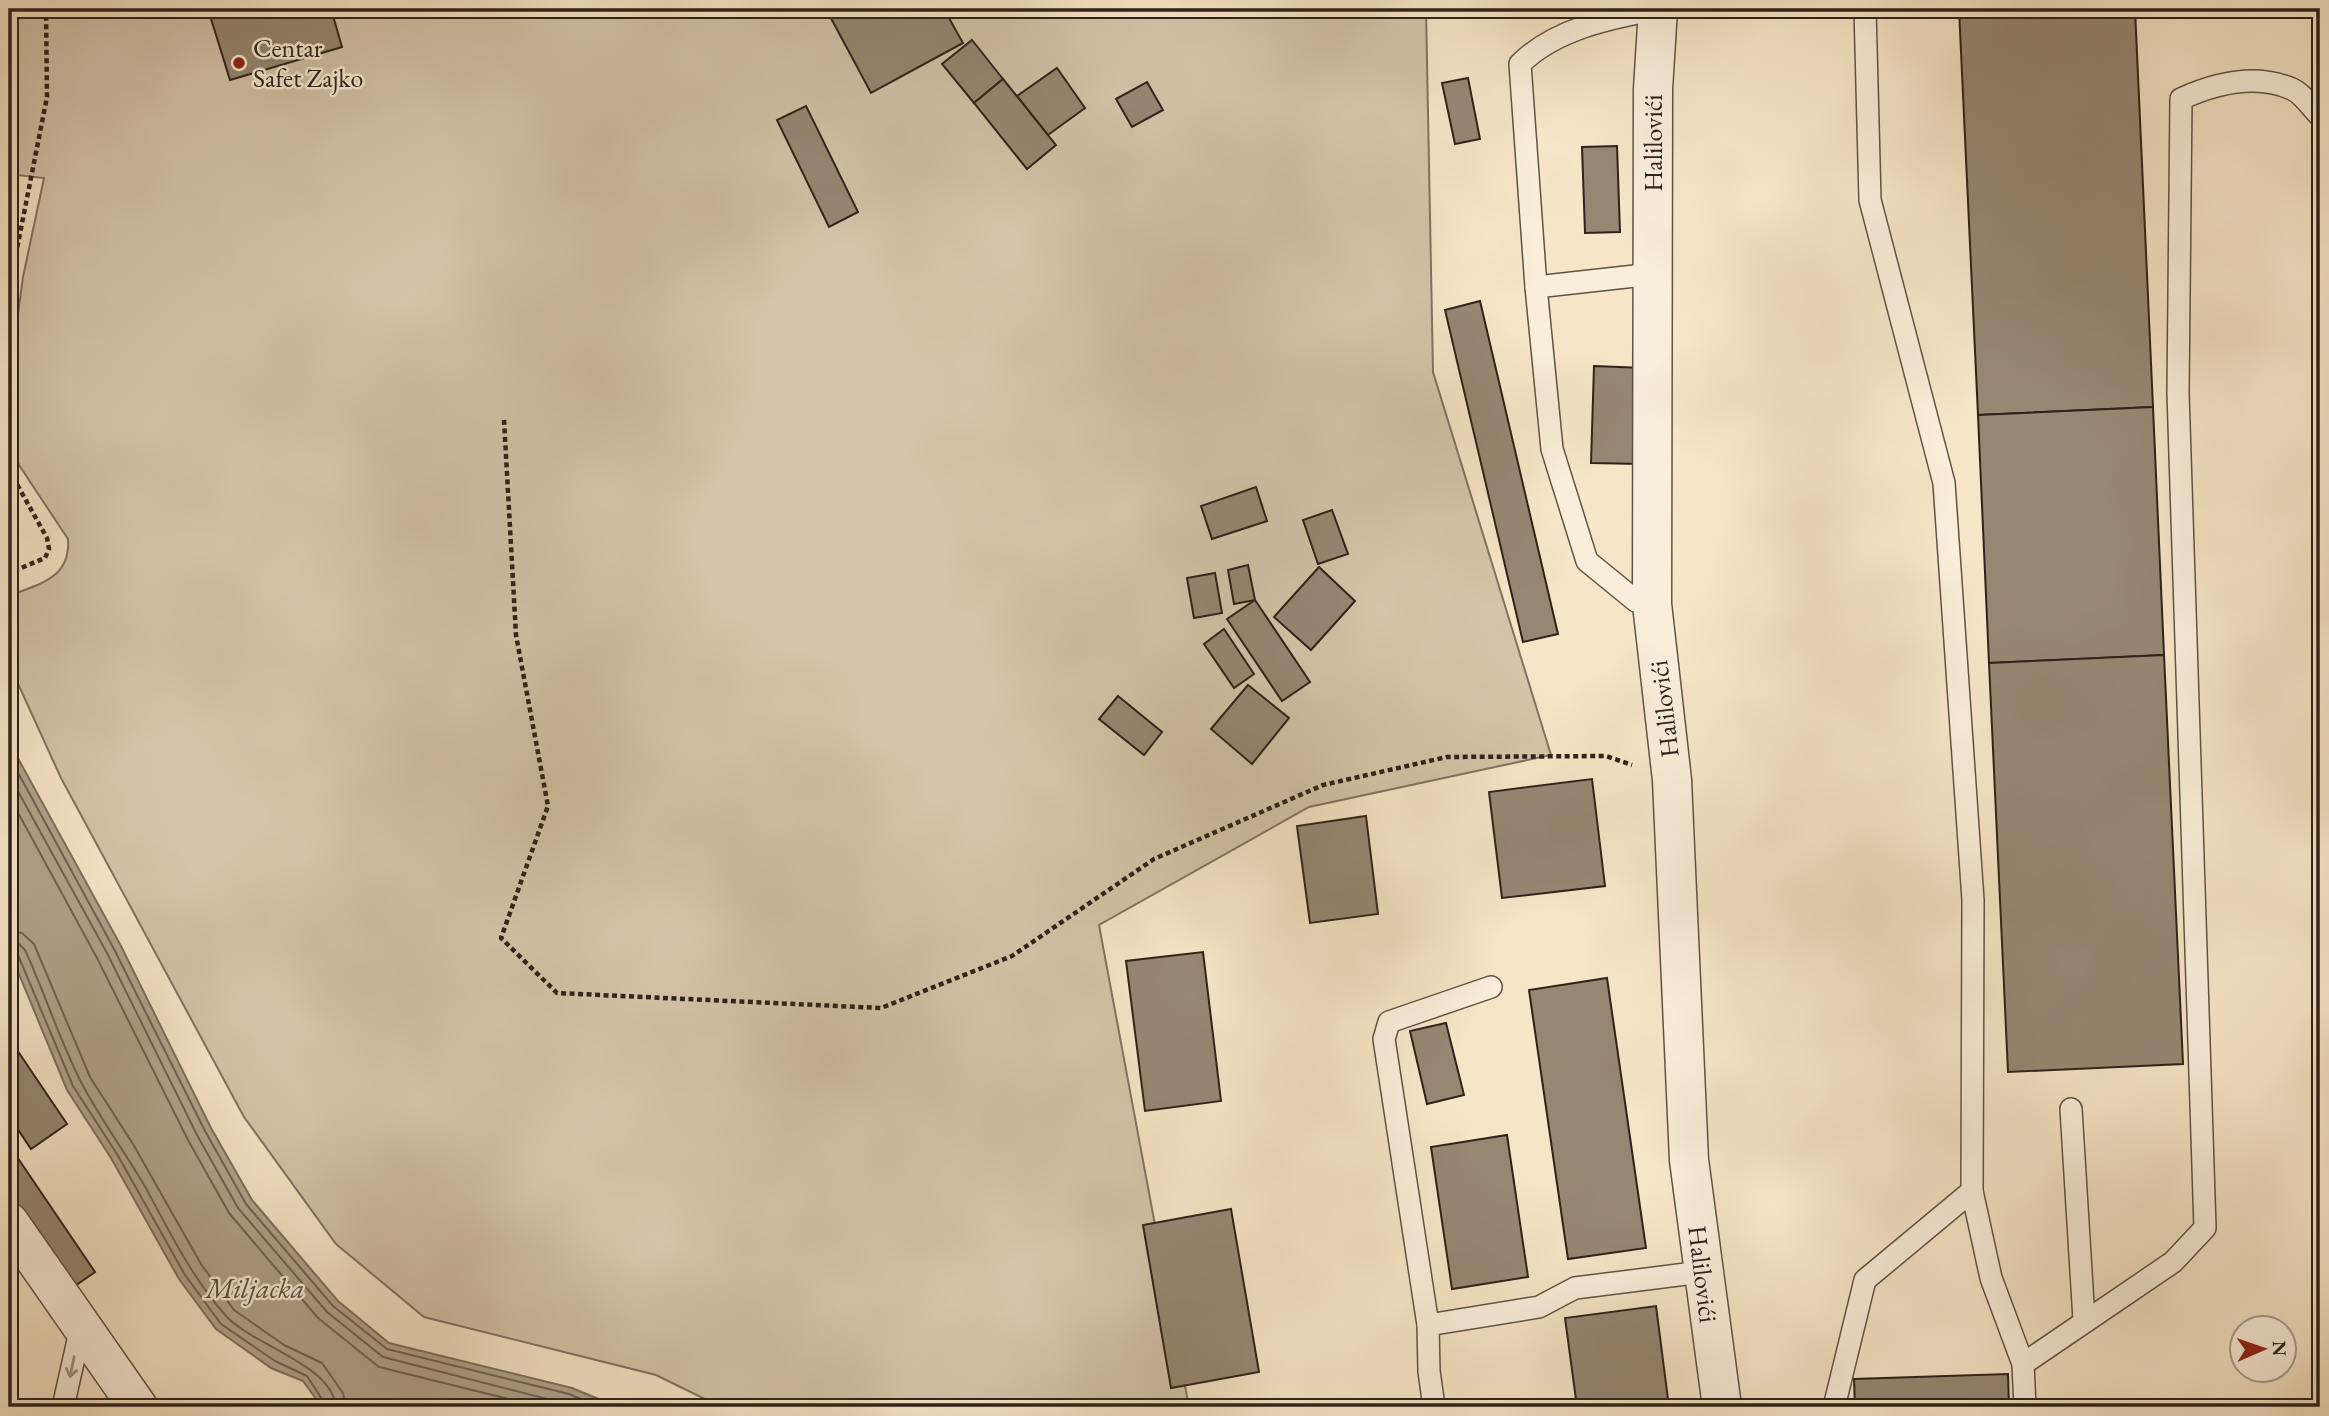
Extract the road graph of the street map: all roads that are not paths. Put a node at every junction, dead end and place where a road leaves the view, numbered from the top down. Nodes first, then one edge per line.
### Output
1 (1658, 9) edge
2 (1865, 9) edge
3 (2320, 116) edge
4 (1653, 274) junction
5 (1536, 287) junction
6 (1652, 604) junction
7 (1491, 987) dead end
8 (2071, 1109) dead end
9 (1972, 1191) junction
10 (9, 1222) edge
11 (1702, 1272) junction
12 (2084, 1320) junction
13 (1428, 1325) junction
14 (81, 1327) junction
15 (2023, 1364) junction
16 (64, 1407) edge
17 (138, 1407) edge
18 (1434, 1407) edge
19 (1722, 1407) edge
20 (1833, 1407) edge
21 (2025, 1407) edge

1 - 4 street, Halilovići
1 - 5 lane
2 - 9 lane
3 - 12 lane
4 - 5 lane
4 - 6 street, Halilovići
5 - 6 lane
6 - 11 street, Halilovići
7 - 13 lane
8 - 12 lane
9 - 15 lane
9 - 20 lane
10 - 14 street
11 - 13 lane
11 - 19 street, Halilovići
12 - 15 lane
13 - 18 lane
14 -> 16 lane
14 - 17 street
15 - 21 lane

